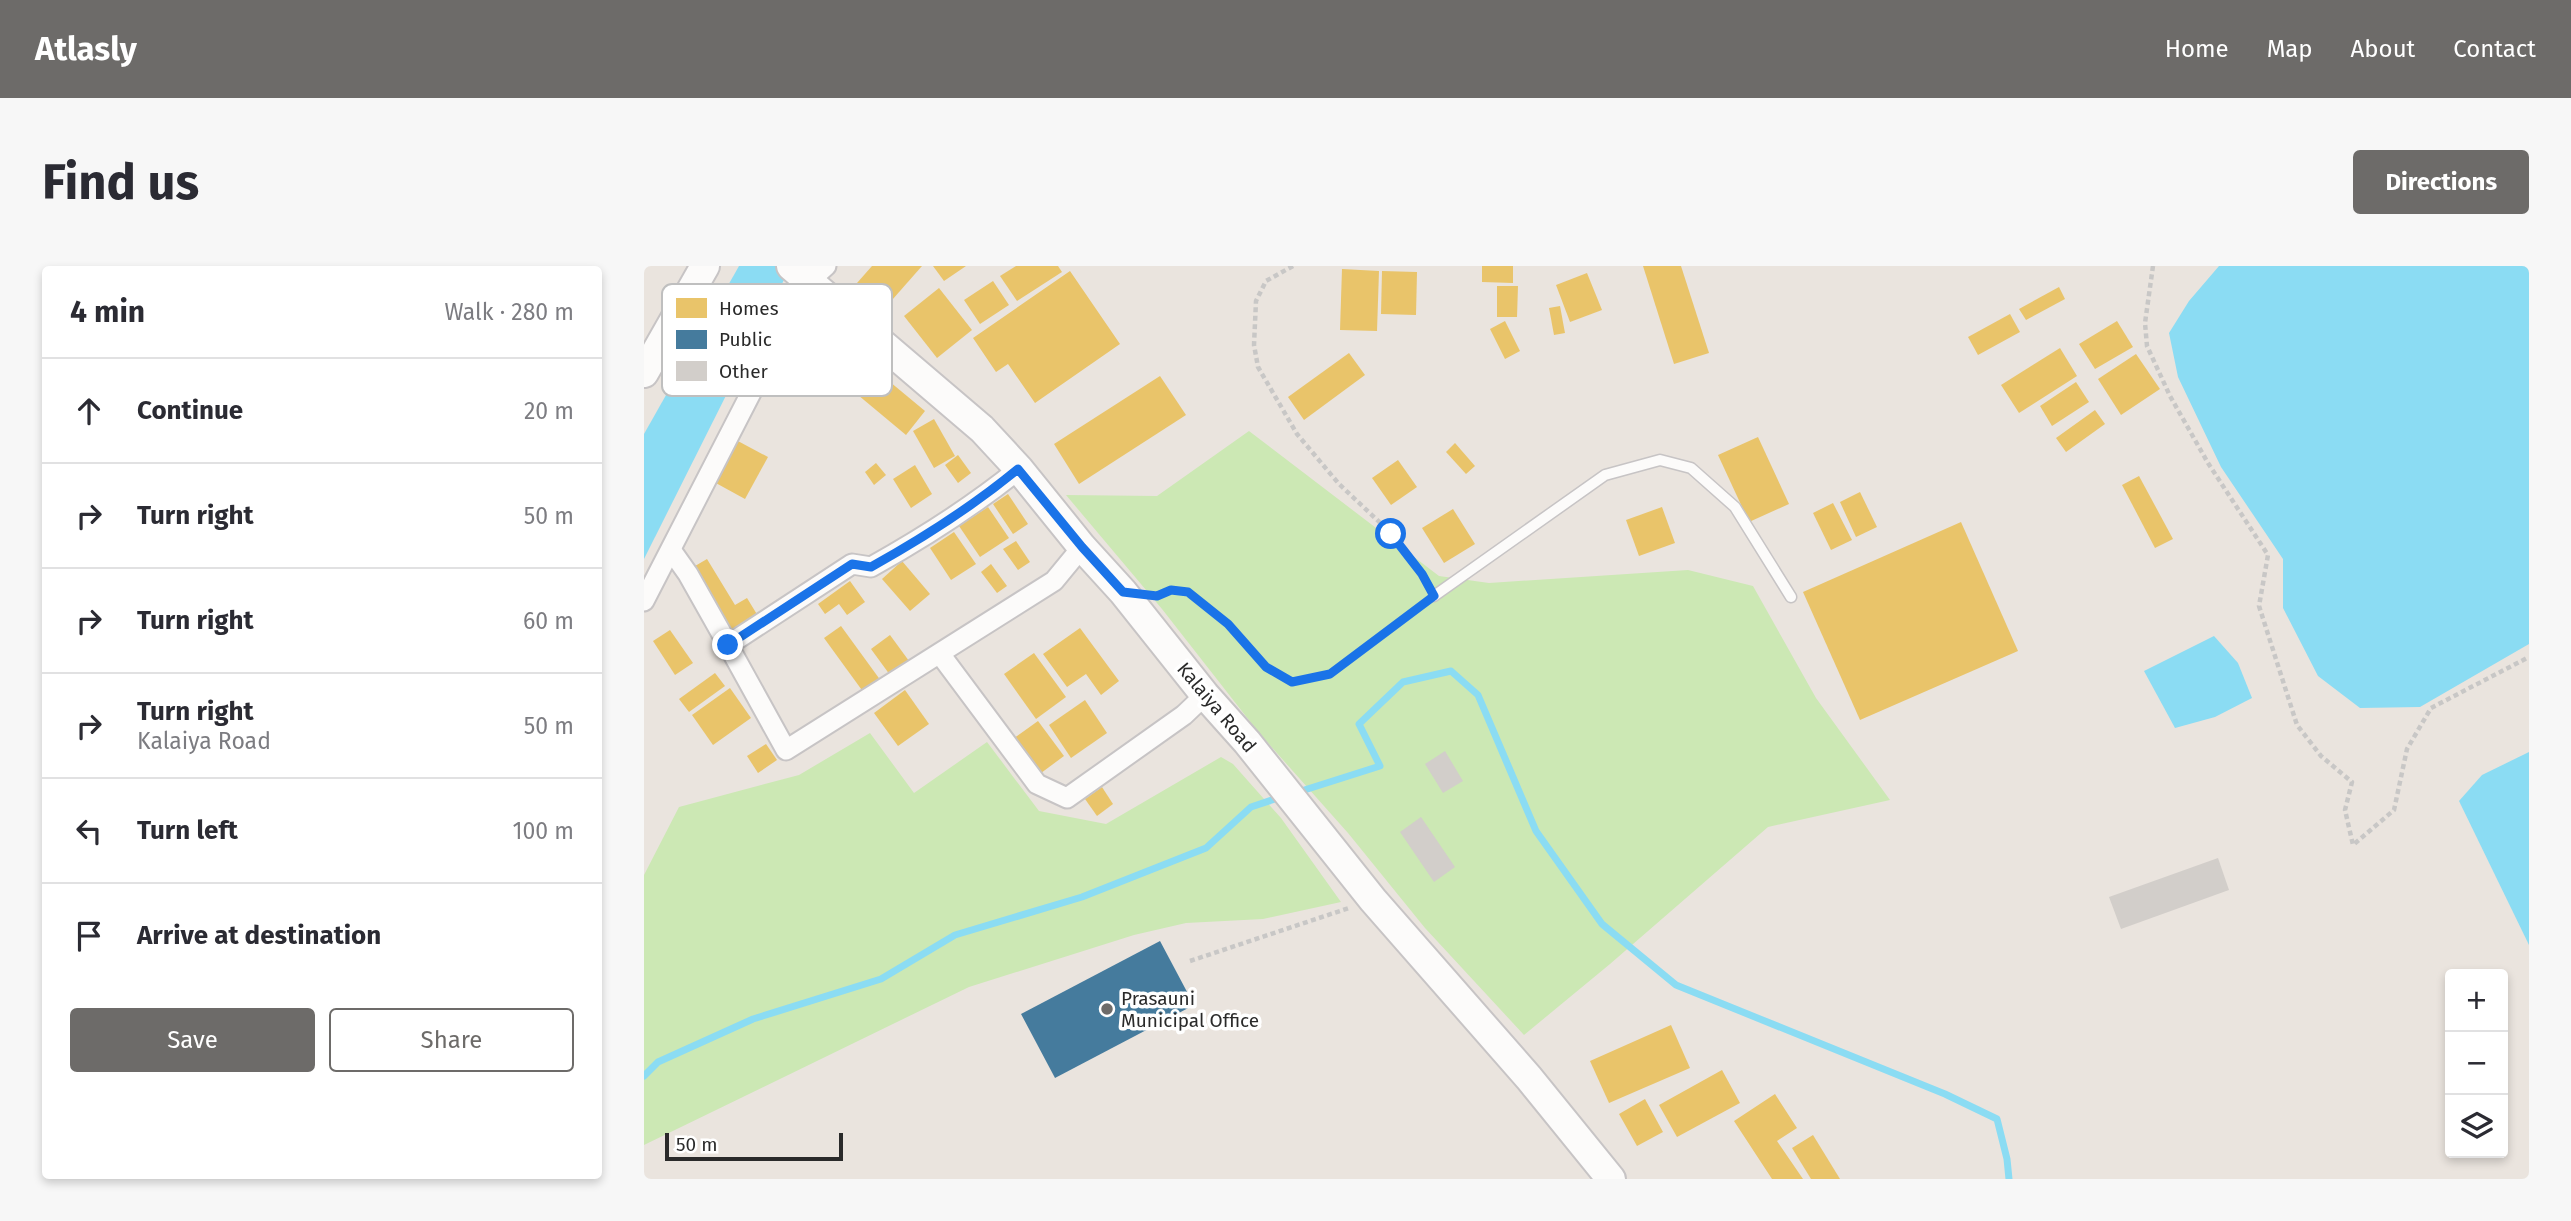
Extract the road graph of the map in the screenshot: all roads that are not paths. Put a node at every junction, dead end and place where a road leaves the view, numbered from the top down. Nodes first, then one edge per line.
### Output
1 (705, 266) edge
2 (808, 271) edge
3 (695, 284) edge
4 (822, 284) edge
5 (662, 341) edge
6 (892, 347) edge
7 (644, 373) edge
8 (747, 396) edge
9 (1018, 469) junction
10 (1082, 547) junction
11 (671, 550) junction
12 (1434, 596) road end
13 (1791, 597) dead end
14 (644, 601) edge
15 (728, 645) junction
16 (940, 654) junction
17 (1205, 695) junction
18 (1611, 1179) edge

1 - 3 main road
2 - 4 main road, Kalaiya Road
5 - 7 main road
6 - 9 main road, Kalaiya Road
8 - 11 street
9 - 10 main road, Kalaiya Road
9 - 15 street
10 - 16 street
10 - 17 main road, Kalaiya Road
11 - 14 street
11 - 15 street
12 - 13 lane
15 - 16 street
16 - 17 street
17 - 18 main road, Kalaiya Road

